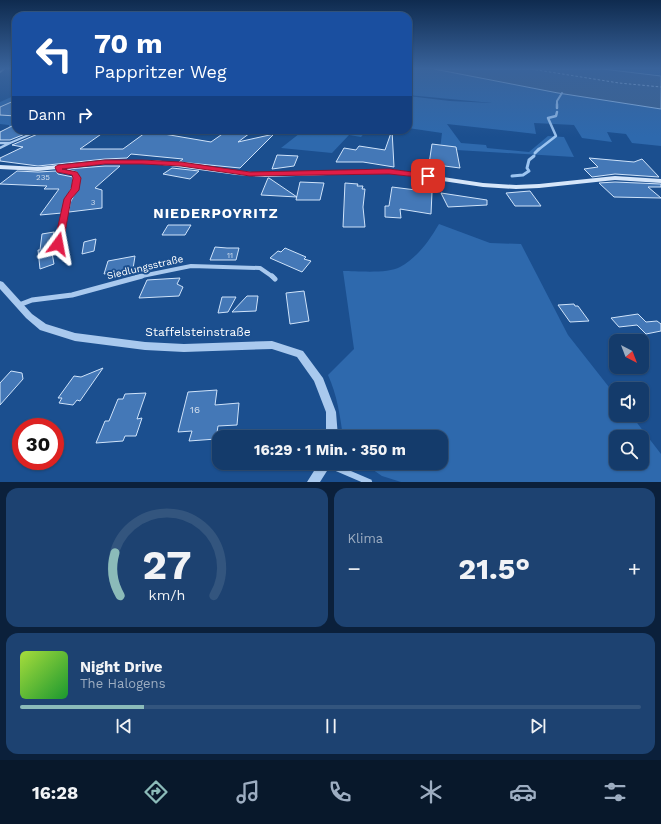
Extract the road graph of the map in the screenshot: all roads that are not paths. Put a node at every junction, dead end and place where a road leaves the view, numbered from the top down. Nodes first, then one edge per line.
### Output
1 (31, 134) edge
2 (0, 142) edge
3 (10, 143) junction
4 (0, 148) edge
5 (0, 167) edge
6 (58, 167) junction
7 (661, 181) edge
8 (58, 244) dead end
9 (275, 279) dead end
10 (0, 284) edge
11 (18, 305) junction
12 (332, 430) edge
13 (321, 470) edge
14 (341, 470) edge
15 (313, 482) edge
16 (368, 482) edge

1 - 3 lane
2 - 3 street
3 - 4 street
5 - 6 main road
6 - 7 main road
6 - 8 street
9 - 11 street, Siedlungsstraße
10 - 11 street, Staffelsteinstraße
11 - 12 street, Staffelsteinstraße
13 - 15 street
14 - 16 street

